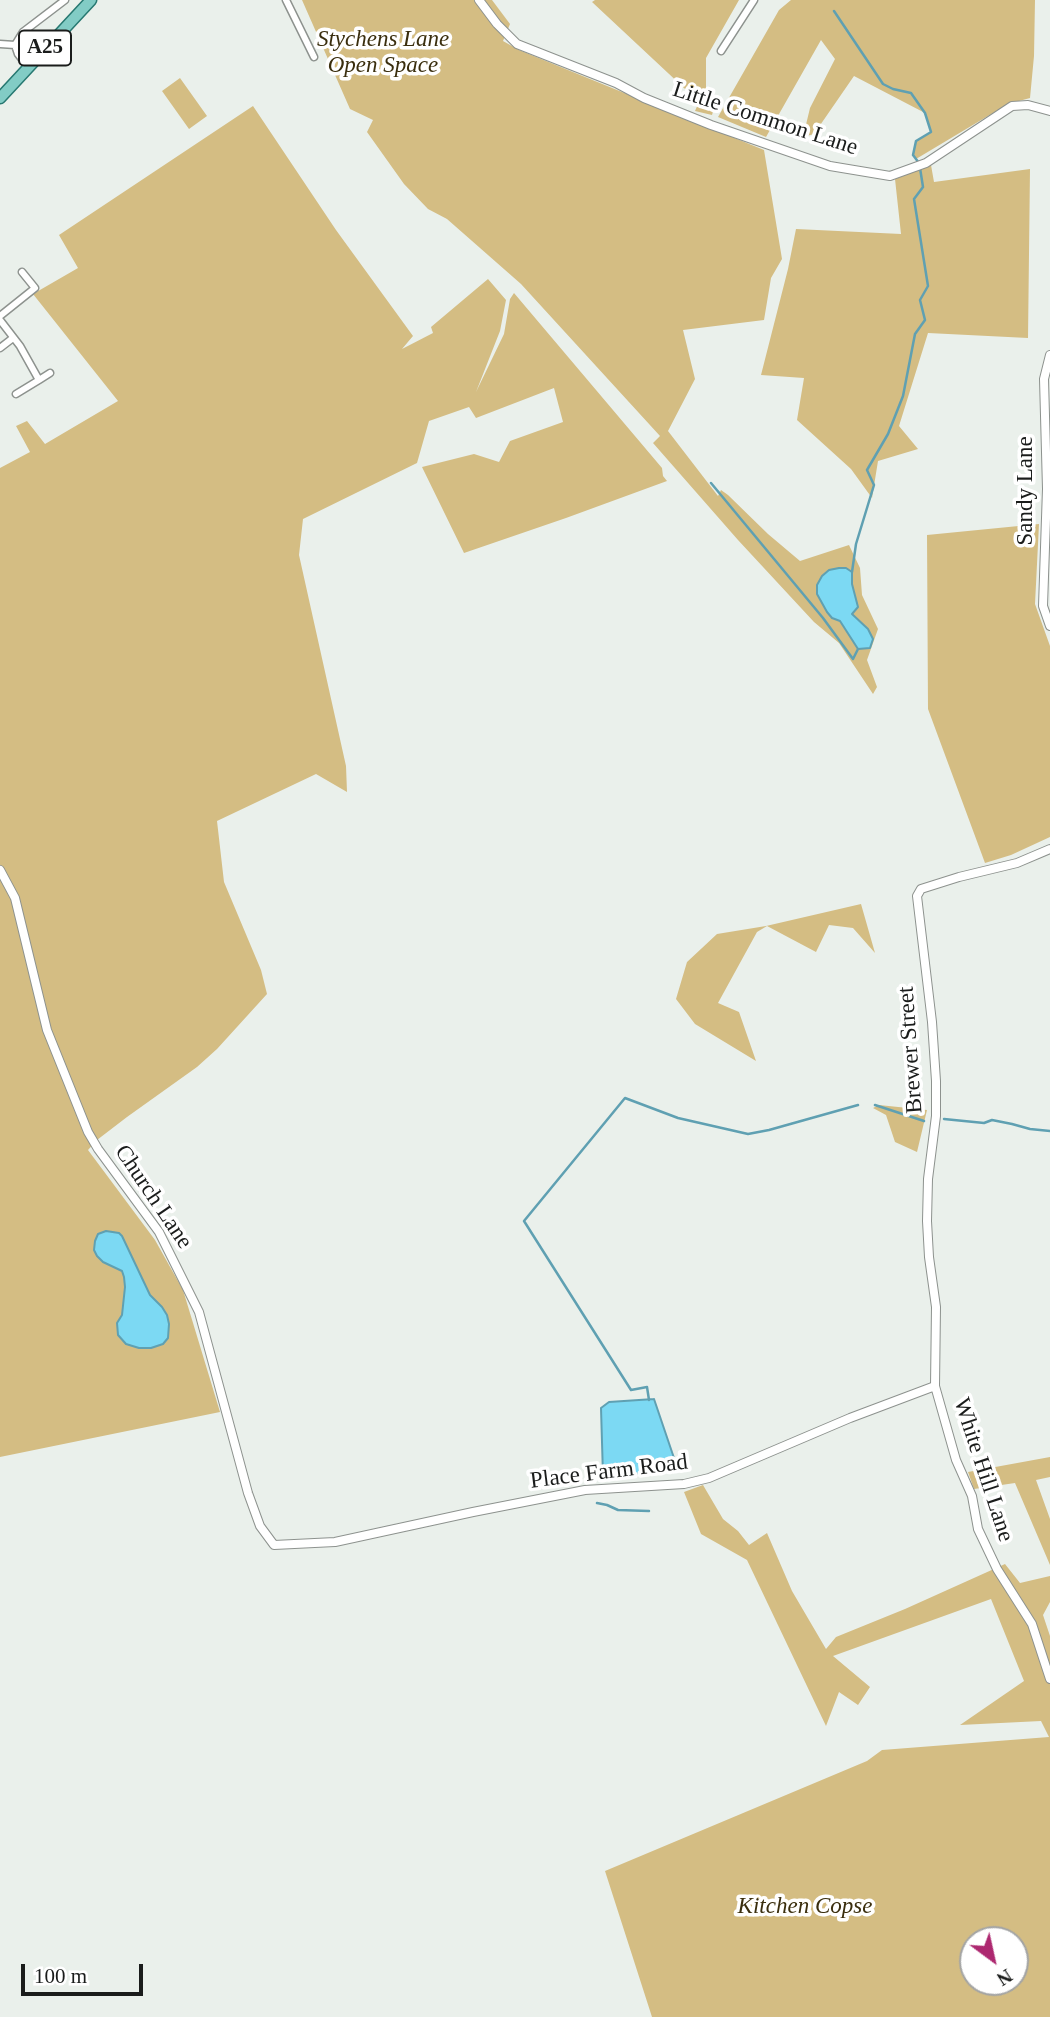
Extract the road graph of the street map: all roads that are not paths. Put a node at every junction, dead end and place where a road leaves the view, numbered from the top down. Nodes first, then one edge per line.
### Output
1 (65, 0) edge
2 (91, 0) edge
3 (286, 0) edge
4 (479, 0) edge
5 (754, 0) edge
6 (0, 44) edge
7 (15, 45) junction
8 (721, 51) dead end
9 (314, 57) dead end
10 (27, 67) junction
11 (0, 98) edge
12 (1050, 111) edge
13 (22, 272) dead end
14 (0, 318) edge
15 (13, 338) junction
16 (0, 348) edge
17 (1050, 355) edge
18 (50, 373) dead end
19 (39, 380) junction
20 (16, 394) dead end
21 (1050, 626) edge
22 (1050, 849) edge
23 (0, 870) edge
24 (935, 1386) junction
25 (274, 1545) joint
26 (1050, 1679) edge

1 - 7 street
2 - 10 main road, A25
3 - 9 street
4 - 12 street, Little Common Lane
5 - 8 street
6 - 7 street
7 - 10 street
10 - 11 main road, A25
13 - 14 street
14 - 15 street
15 - 16 street
15 - 19 street
17 - 21 street, Sandy Lane
18 - 19 street
19 - 20 street
22 - 24 street, Brewer Street
23 - 25 street, Church Lane
24 - 25 street, Place Farm Road
24 - 26 street, White Hill Lane

